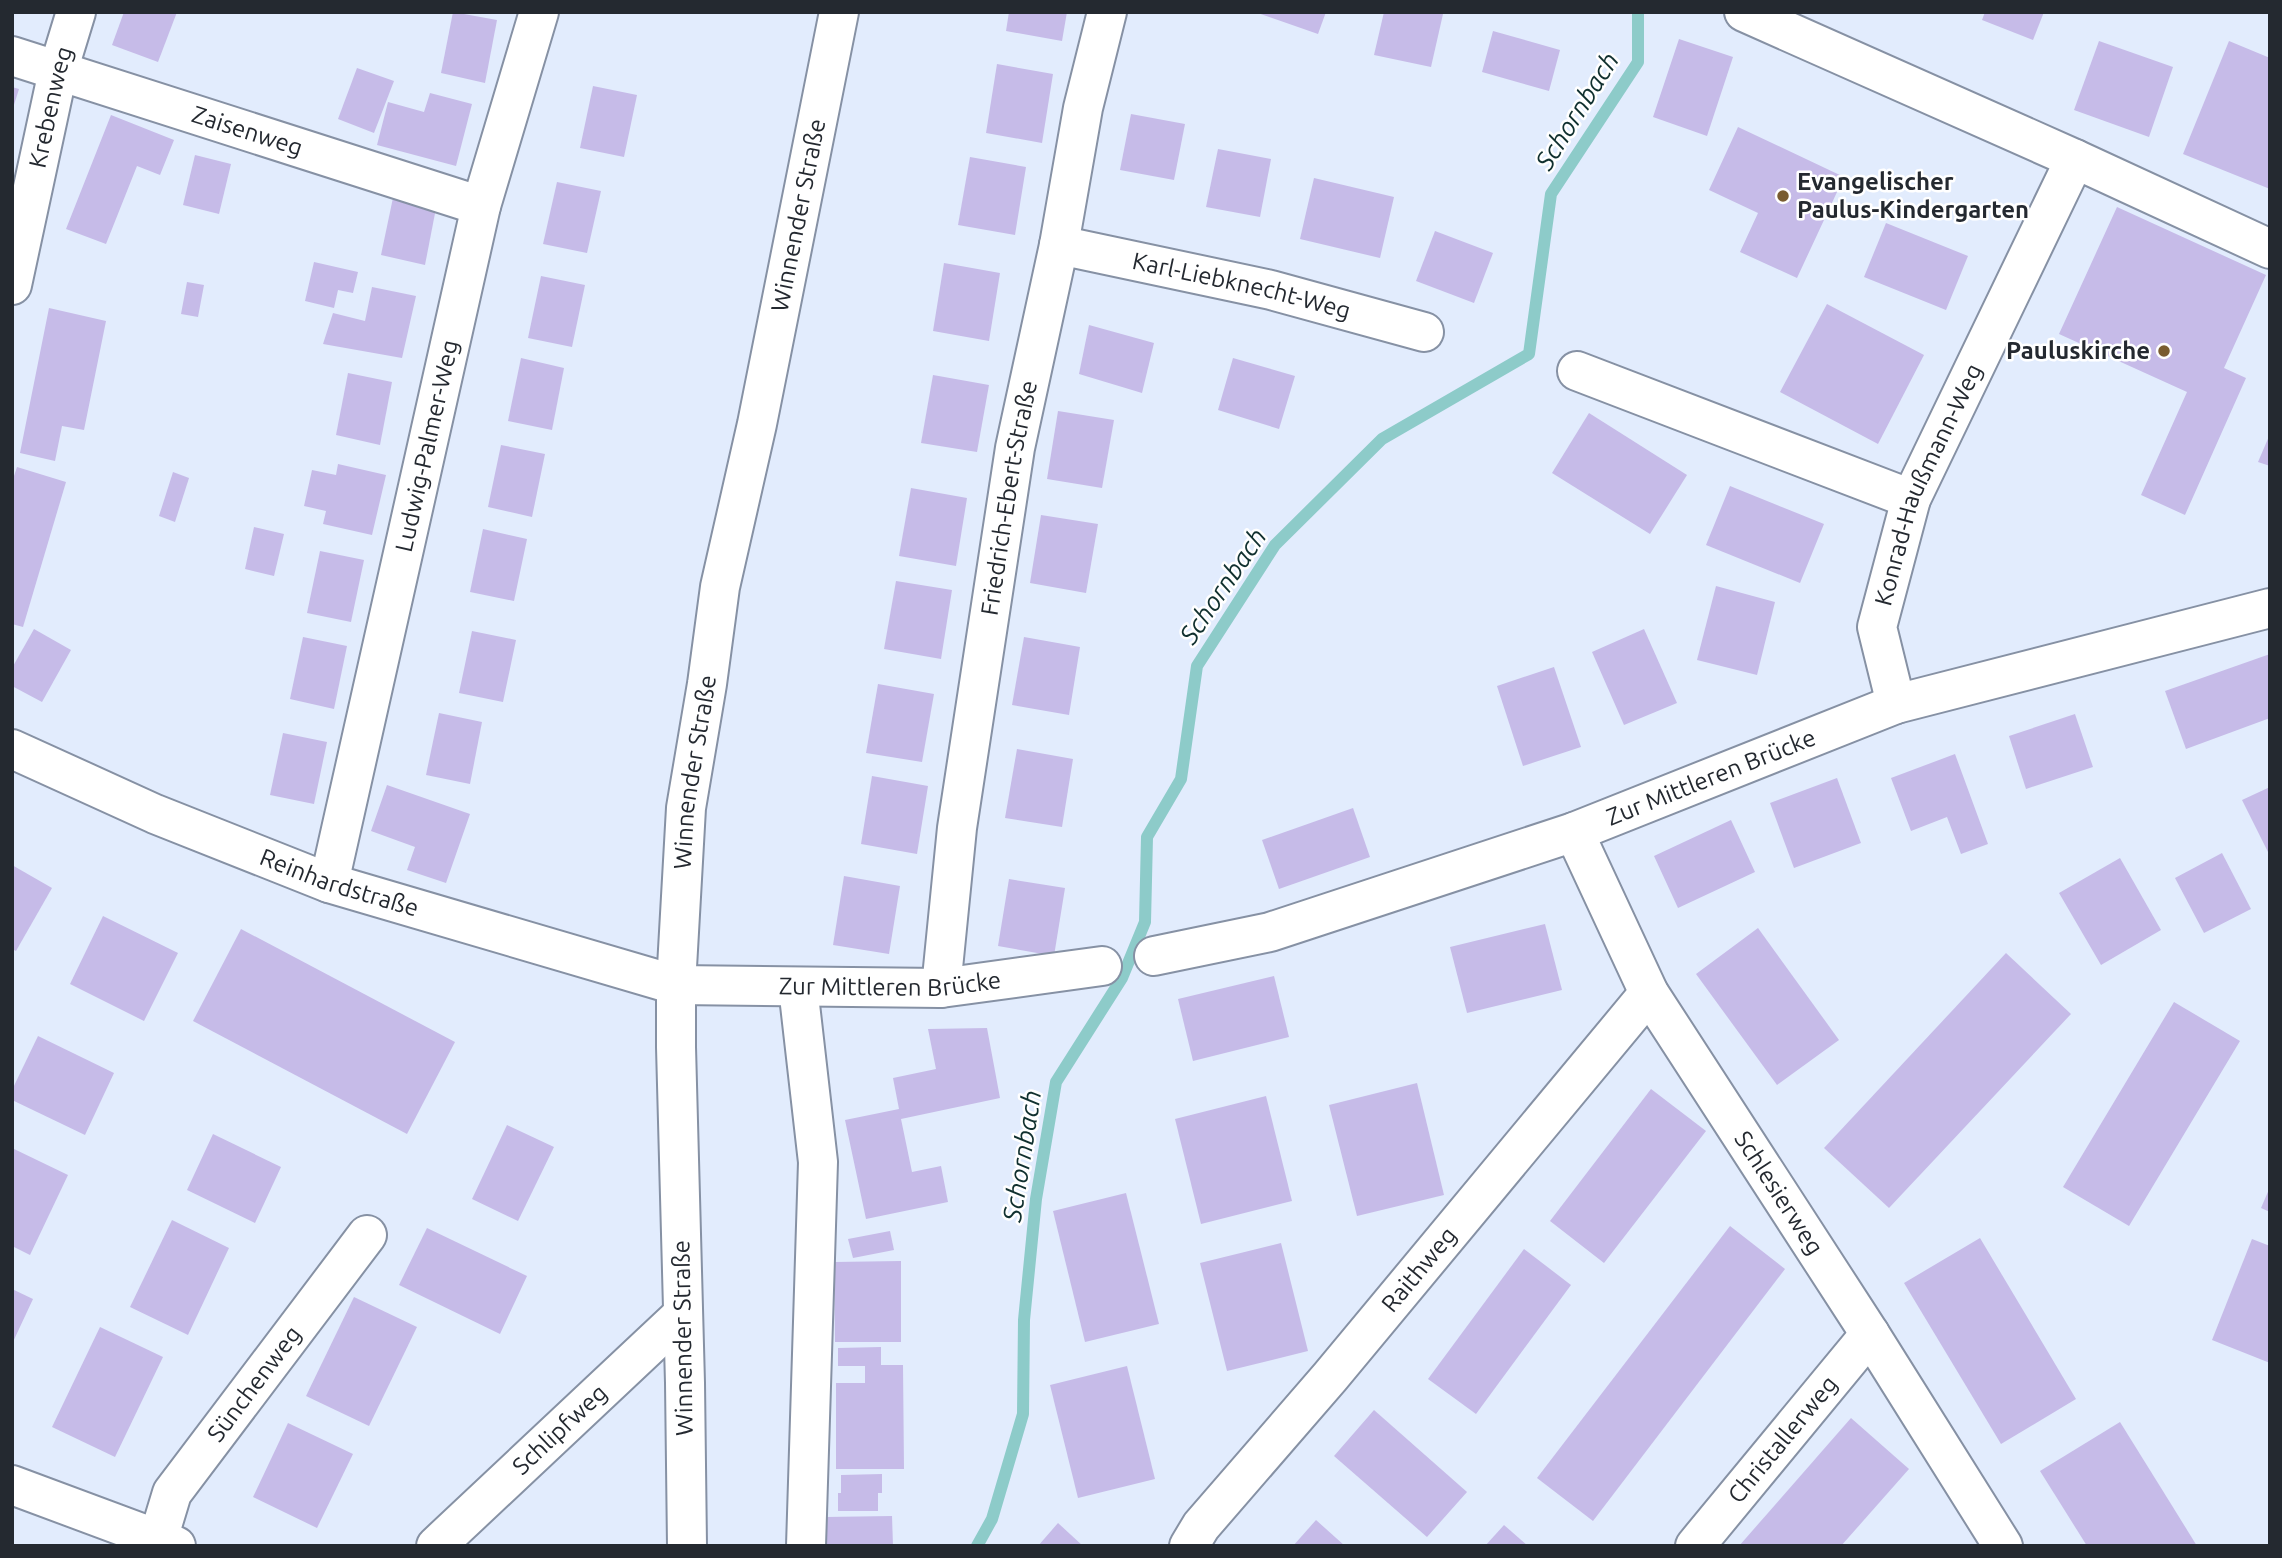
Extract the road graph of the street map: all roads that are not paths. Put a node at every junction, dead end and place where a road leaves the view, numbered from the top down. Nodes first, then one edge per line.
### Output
1 (76, 12) edge
2 (539, 12) edge
3 (839, 12) edge
4 (1107, 12) edge
5 (1744, 12) edge
6 (12, 56) edge
7 (58, 71) junction
8 (2075, 159) junction
9 (481, 206) junction
10 (1059, 245) junction
11 (2270, 249) edge
12 (12, 285) edge
13 (1424, 332) dead end
14 (1577, 371) dead end
15 (1911, 499) junction
16 (2270, 608) edge
17 (1896, 704) junction
18 (12, 750) edge
19 (1574, 832) junction
20 (329, 883) junction
21 (1154, 956) dead end
22 (1102, 967) dead end
23 (676, 985) junction
24 (798, 987) junction
25 (941, 988) junction
26 (1649, 993) junction
27 (367, 1236) dead end
28 (683, 1314) junction
29 (1870, 1334) junction
30 (12, 1485) edge
31 (163, 1544) edge
32 (436, 1546) edge
33 (687, 1546) edge
34 (806, 1546) edge
35 (1189, 1546) edge
36 (1695, 1546) edge
37 (2003, 1546) edge

1 - 7 street, Krebenweg
2 - 9 street, Ludwig-Palmer-Weg
3 - 23 street, Winnender Straße
4 - 10 street, Friedrich-Ebert-Straße
5 - 8 street
6 - 7 street, Zaisenweg
7 - 9 street, Zaisenweg
7 - 12 street, Krebenweg
8 - 11 street
8 - 15 street, Konrad-Haußmann-Weg
9 - 20 street, Ludwig-Palmer-Weg
10 - 13 street, Karl-Liebknecht-Weg
10 - 25 street, Friedrich-Ebert-Straße
14 - 15 street
15 - 17 street, Konrad-Haußmann-Weg
16 - 17 street, Zur Mittleren Brücke
17 - 19 street, Zur Mittleren Brücke
18 - 20 street, Reinhardstraße
19 - 21 street, Zur Mittleren Brücke
19 - 26 street, Schlesierweg
20 - 23 street, Reinhardstraße
22 - 25 street, Zur Mittleren Brücke
23 - 24 street, Zur Mittleren Brücke
23 - 28 street, Winnender Straße
24 - 25 street, Zur Mittleren Brücke
24 - 34 street
26 - 29 street, Schlesierweg
26 - 35 street, Raithweg
27 - 31 street, Sünchenweg
28 - 32 street, Schlipfweg
28 - 33 street, Winnender Straße
29 - 36 street, Christallerweg
29 - 37 street, Schlesierweg
30 - 31 street, Sünchenweg

